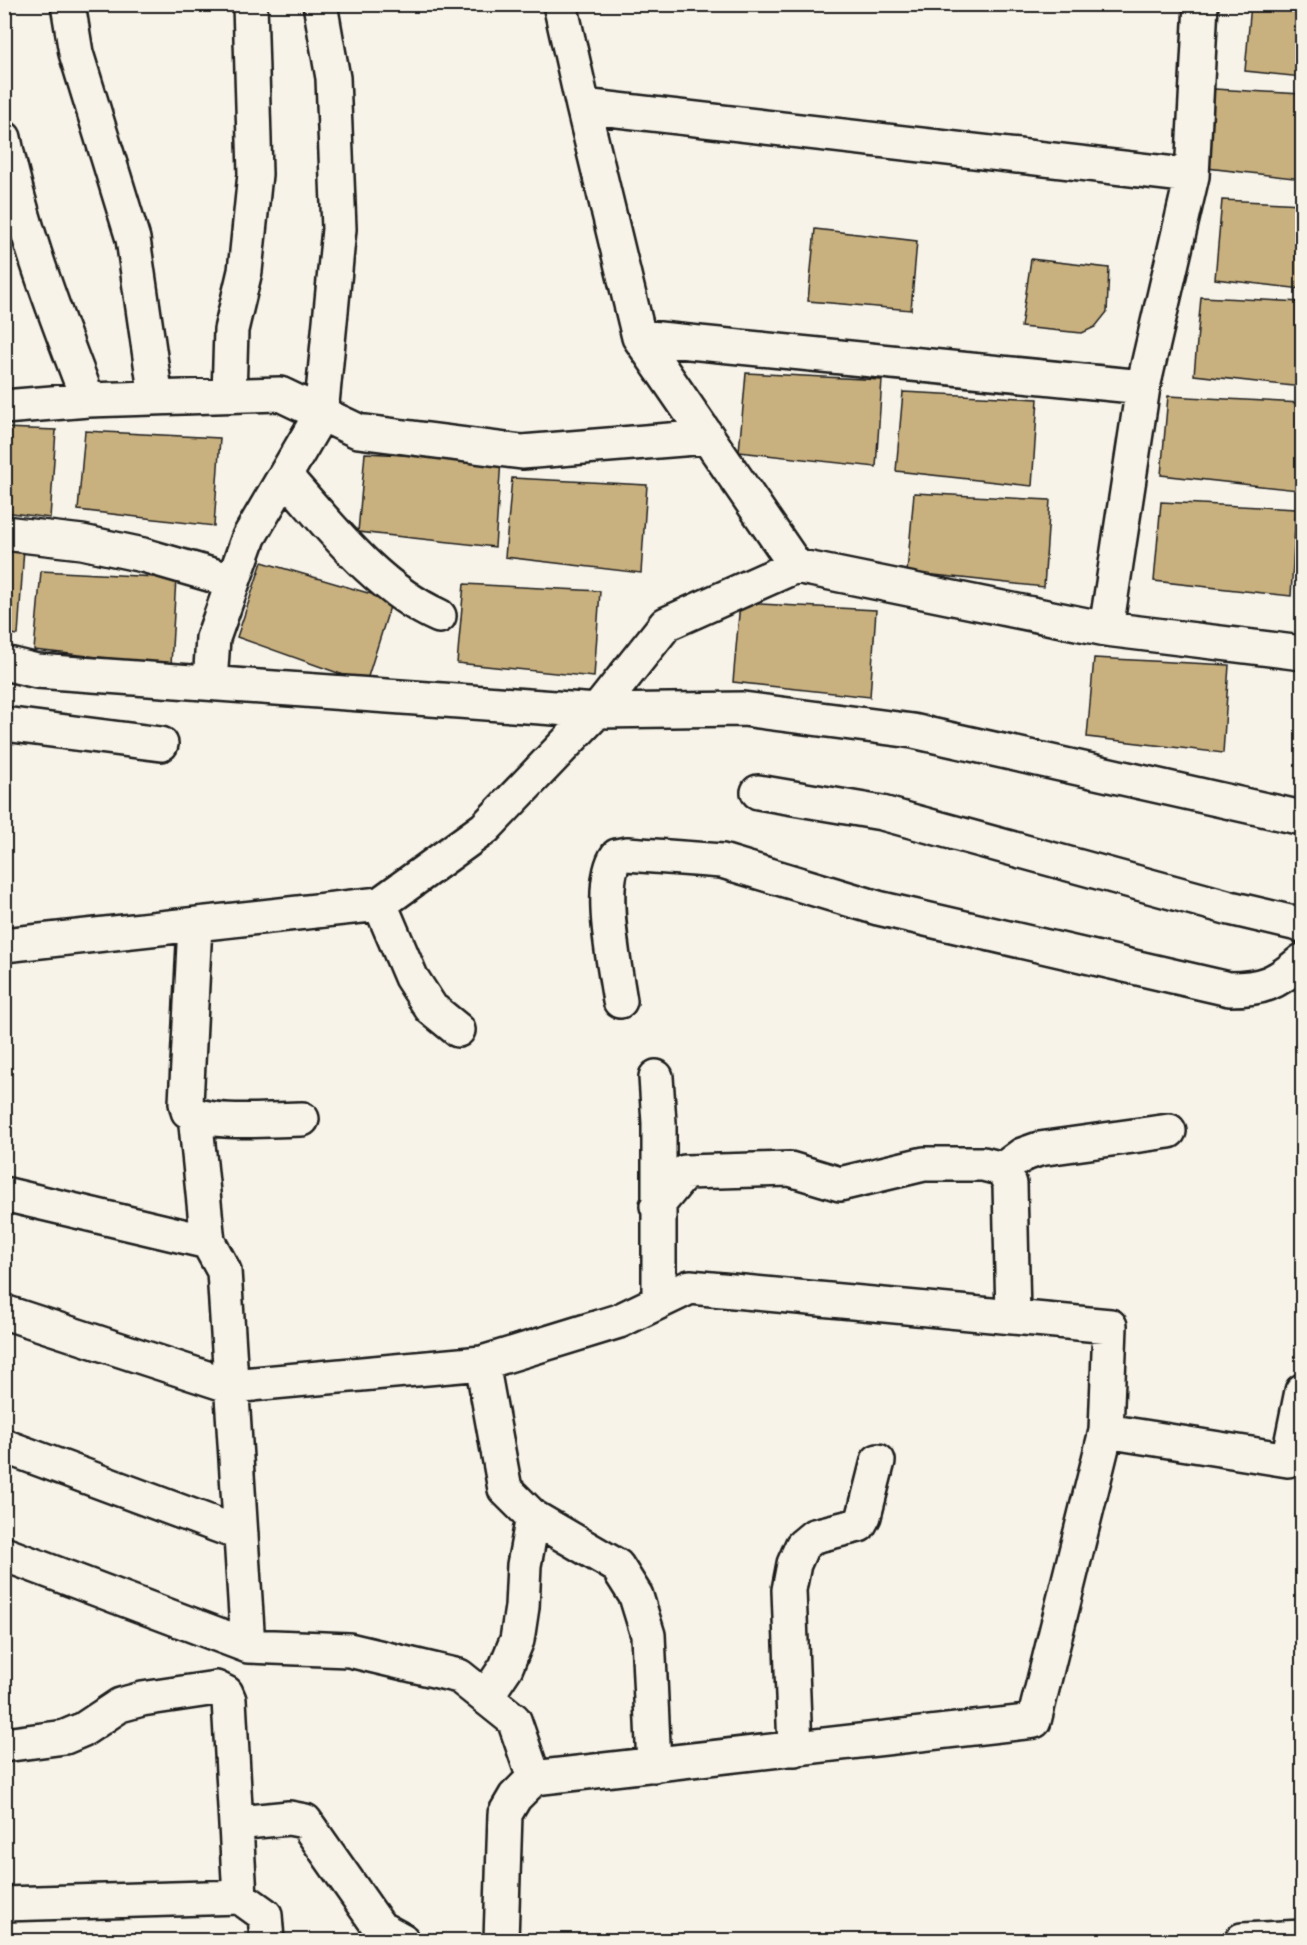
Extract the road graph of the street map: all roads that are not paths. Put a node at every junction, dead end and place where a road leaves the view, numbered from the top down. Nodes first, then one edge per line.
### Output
1 (68, 4) edge
2 (250, 4) edge
3 (321, 4) edge
4 (560, 4) edge
5 (1201, 4) edge
6 (583, 106) junction
7 (4, 138) edge
8 (1192, 176) junction
9 (639, 337) junction
10 (1143, 387) junction
11 (229, 395) junction
12 (156, 398) junction
13 (88, 400) junction
14 (4, 407) edge
15 (321, 414) junction
16 (707, 437) junction
17 (285, 476) junction
18 (4, 533) edge
19 (796, 566) junction
20 (233, 580) junction
21 (439, 616) dead end
22 (1106, 629) junction
23 (1302, 653) edge
24 (4, 663) edge
25 (210, 683) junction
26 (597, 711) junction
27 (4, 724) edge
28 (161, 744) dead end
29 (758, 792) dead end
30 (1302, 818) edge
31 (380, 904) junction
32 (195, 925) junction
33 (1302, 925) edge
34 (4, 945) edge
35 (1302, 961) edge
36 (620, 1001) dead end
37 (458, 1030) dead end
38 (656, 1077) dead end
39 (195, 1115) junction
40 (302, 1119) dead end
41 (1169, 1131) dead end
42 (1003, 1169) junction
43 (4, 1194) edge
44 (657, 1206) junction
45 (208, 1242) junction
46 (660, 1302) junction
47 (4, 1312) edge
48 (1013, 1316) junction
49 (482, 1363) junction
50 (231, 1386) junction
51 (1302, 1391) edge
52 (1106, 1431) junction
53 (4, 1446) edge
54 (878, 1461) dead end
55 (532, 1517) junction
56 (241, 1534) junction
57 (5, 1556) edge
58 (248, 1646) junction
59 (486, 1697) junction
60 (4, 1745) edge
61 (795, 1749) junction
62 (654, 1765) junction
63 (534, 1778) junction
64 (236, 1823) junction
65 (240, 1897) junction
66 (4, 1904) edge
67 (1302, 1937) edge
68 (496, 1940) edge
69 (267, 1941) edge
70 (402, 1941) edge
71 (1242, 1941) edge

1 - 12 street
2 - 11 street
3 - 15 street
4 - 6 street
5 - 8 street
6 - 8 street
6 - 9 street
7 - 13 street
8 - 10 street
9 - 10 street
9 - 16 street
10 - 22 street
11 - 12 street
11 - 15 street
12 - 13 street
13 - 14 street
15 - 16 street
15 - 17 street
16 - 19 street
17 - 20 street
17 - 21 street
18 - 20 street
19 - 22 street
19 - 26 street
20 - 25 street
22 - 23 street
24 - 25 street
25 - 26 street
26 - 30 street
26 - 31 street
27 - 28 street
29 - 33 street
31 - 32 street
31 - 37 street
32 - 34 street
32 - 39 street
35 - 36 street
38 - 44 street
39 - 40 street
39 - 45 street
41 - 42 street
42 - 44 street
42 - 48 street
43 - 45 street
44 - 46 street
45 - 50 street
46 - 48 street
46 - 49 street
47 - 50 street
48 - 52 street
49 - 50 street
49 - 55 street
50 - 56 street
51 - 52 street
52 - 61 street
53 - 56 street
54 - 61 street
55 - 59 street
55 - 62 street
56 - 58 street
57 - 58 street
58 - 59 street
59 - 63 street
60 - 64 street
61 - 62 street
62 - 63 street
63 - 68 street
64 - 65 street
64 - 70 street
65 - 66 street
65 - 69 street
67 - 71 street

